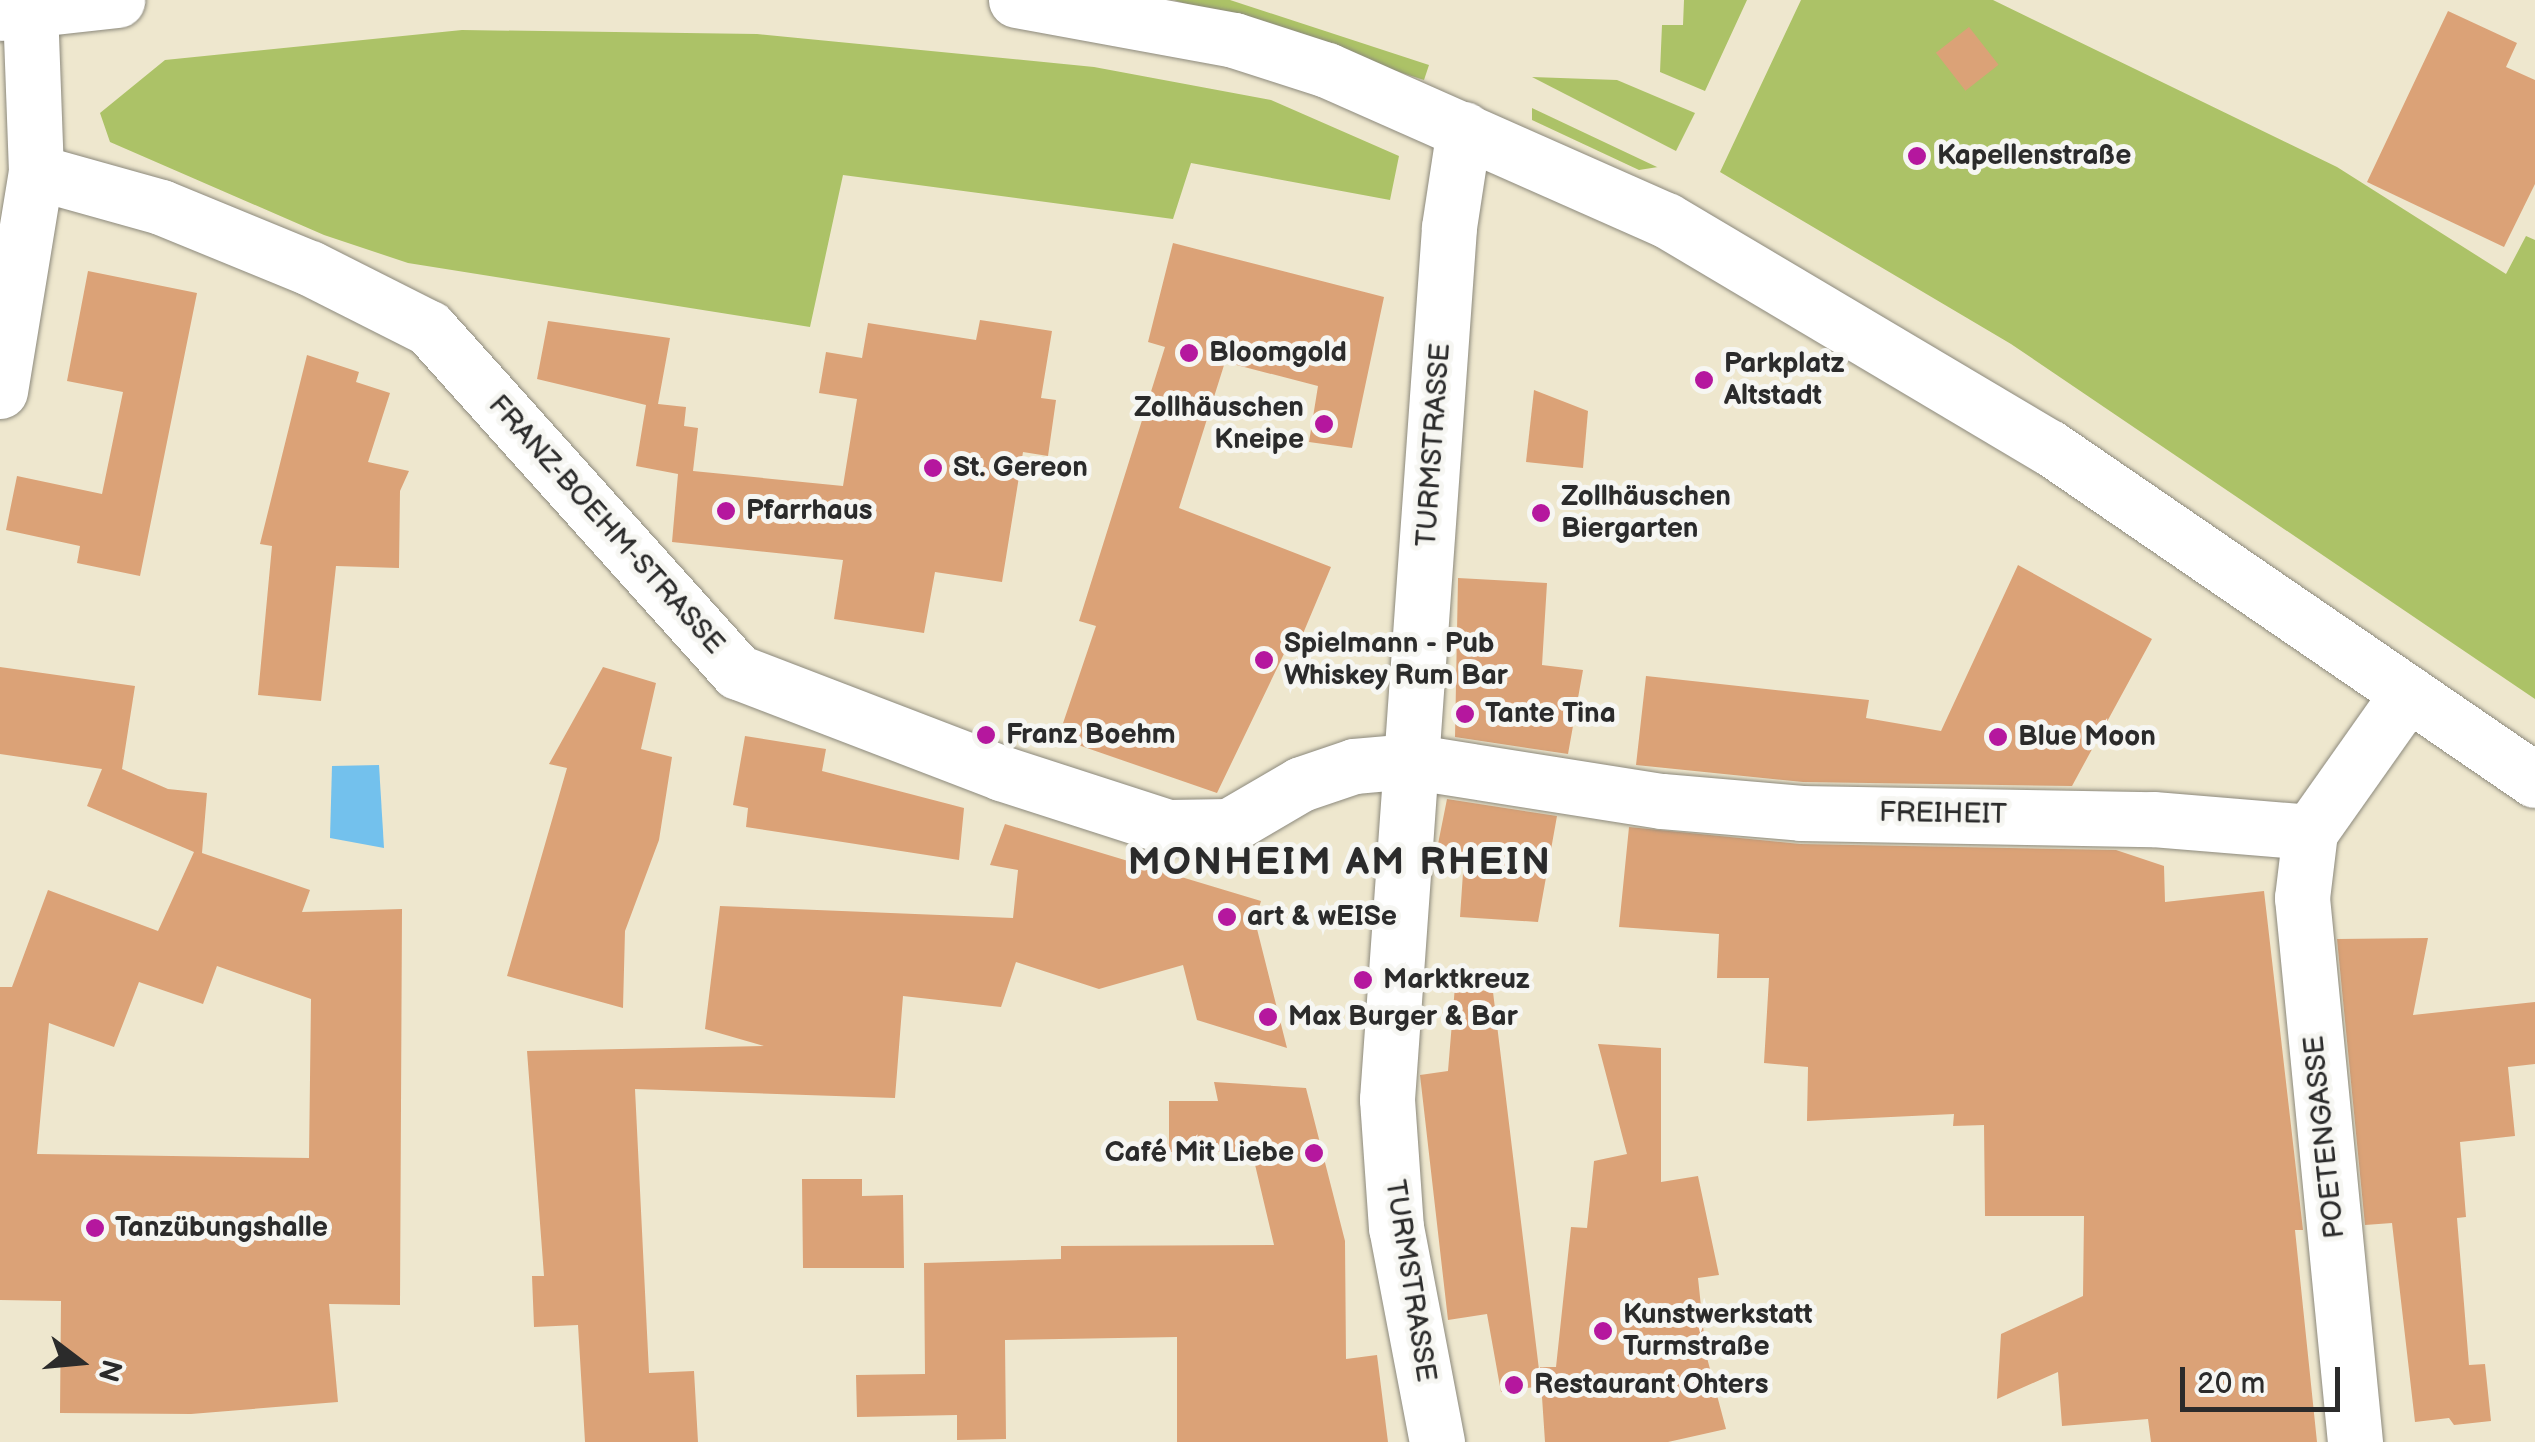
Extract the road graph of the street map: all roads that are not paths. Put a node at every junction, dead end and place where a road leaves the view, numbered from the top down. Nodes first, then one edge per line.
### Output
1 (117, 0) edge
2 (1016, 0) edge
3 (15, 11) edge
4 (1464, 129) junction
5 (36, 172) junction
6 (0, 391) edge
7 (2408, 694) junction
8 (1409, 761) junction
9 (2535, 780) edge
10 (2310, 832) junction
11 (1437, 1442) edge
12 (2355, 1442) edge

1 - 3 street
2 - 4 street
3 - 5 street
4 - 7 street
4 - 8 street, TURMSTRASSE
5 - 6 street
5 - 8 street, FRANZ-BOEHM-STRASSE
7 - 9 street
7 - 10 street
8 - 10 street, FREIHEIT
8 - 11 street, TURMSTRASSE
10 - 12 street, POETENGASSE

